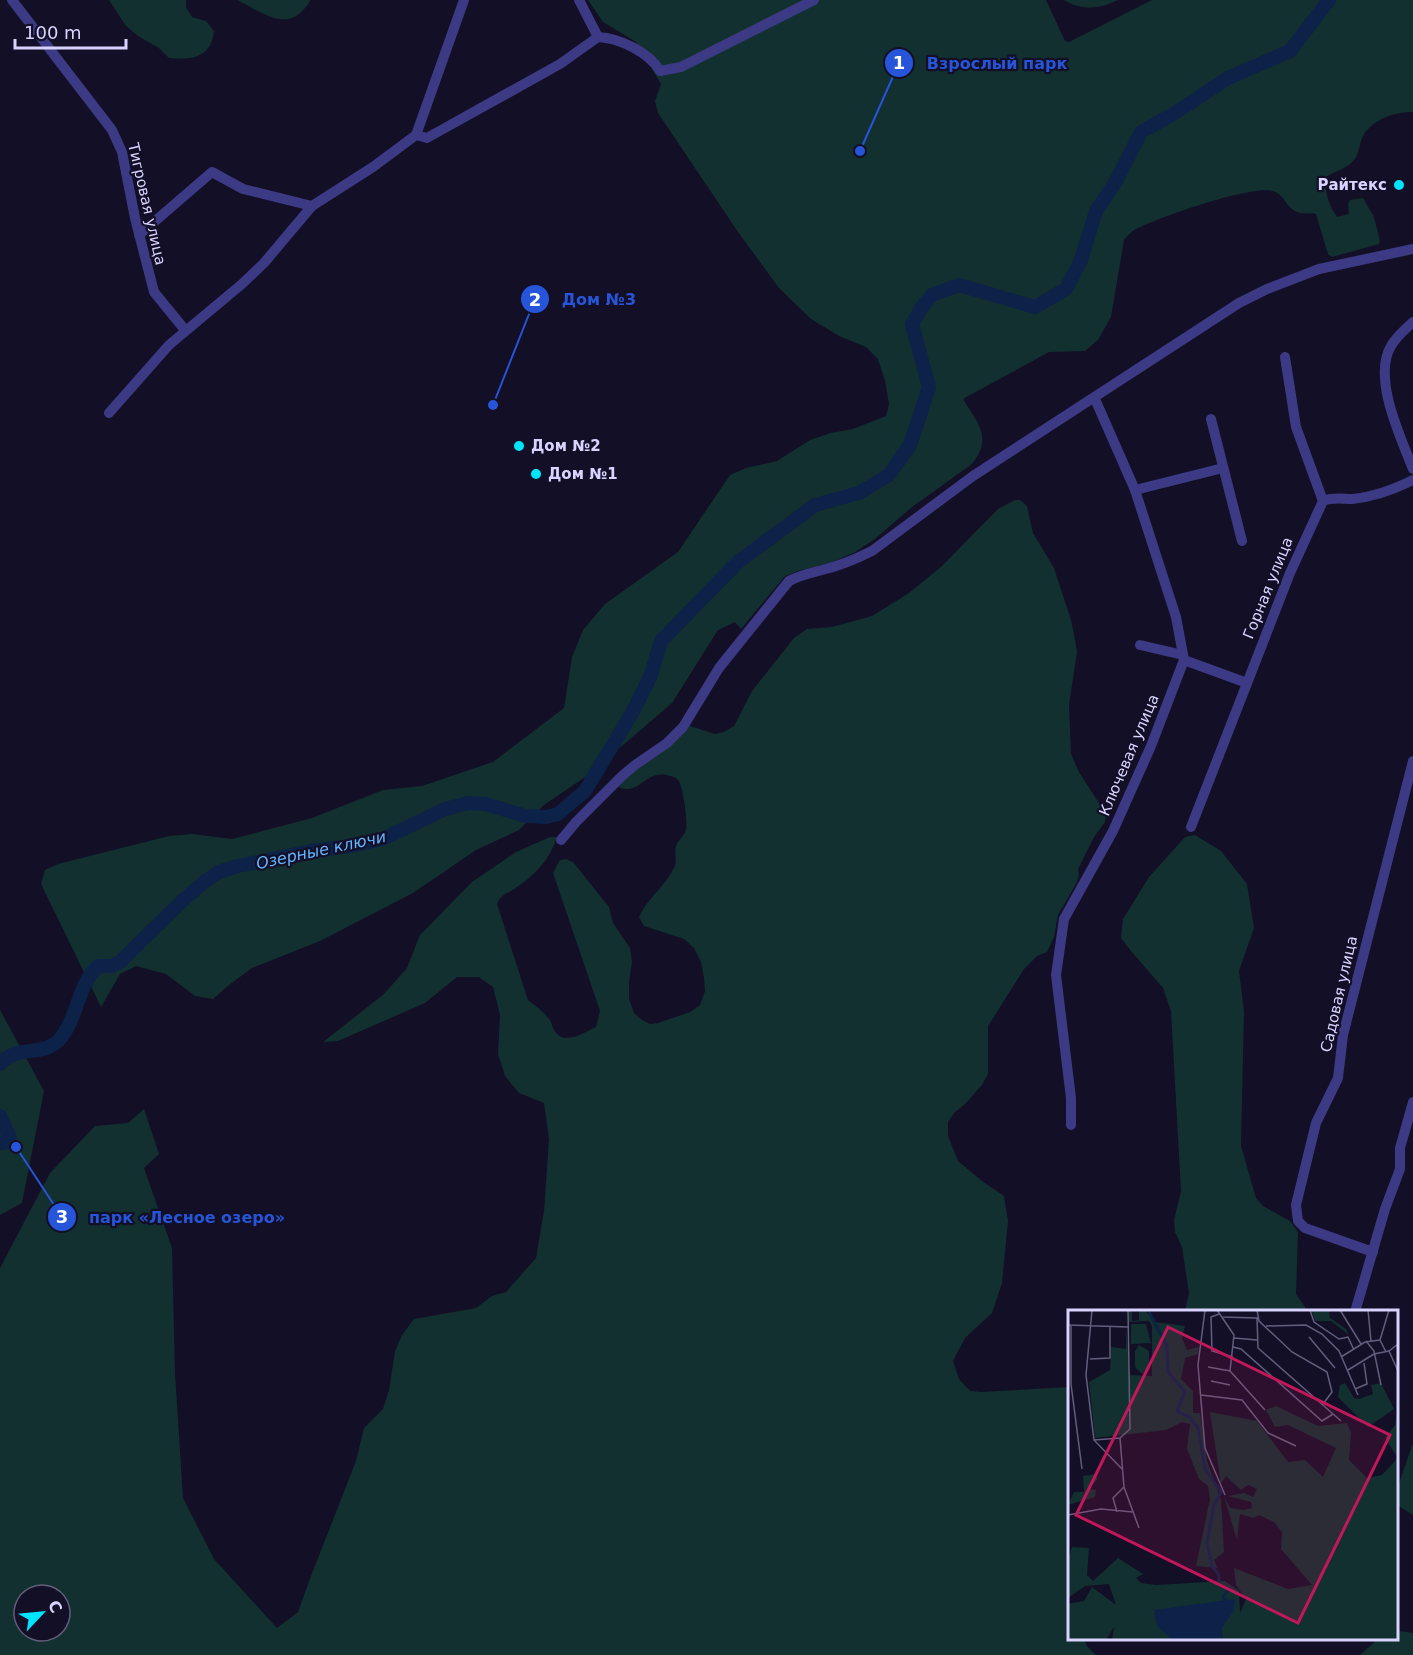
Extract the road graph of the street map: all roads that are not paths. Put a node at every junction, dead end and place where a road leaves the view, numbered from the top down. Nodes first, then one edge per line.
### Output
1 (12, 0) edge
2 (464, 0) edge
3 (579, 0) edge
4 (814, 0) edge
5 (598, 38) junction
6 (416, 135) junction
7 (312, 206) junction
8 (139, 235) junction
9 (1413, 249) edge
10 (1413, 322) edge
11 (185, 330) junction
12 (1285, 357) dead end
13 (1095, 399) junction
14 (109, 413) dead end
15 (1211, 419) dead end
16 (1223, 468) junction
17 (1413, 469) edge
18 (1413, 480) edge
19 (1135, 490) junction
20 (1323, 501) junction
21 (1242, 541) dead end
22 (1140, 645) dead end
23 (1183, 657) junction
24 (1247, 683) junction
25 (1413, 761) edge
26 (1191, 827) dead end
27 (561, 840) dead end
28 (1413, 1102) edge
29 (1071, 1125) dead end
30 (1401, 1161) junction
31 (1413, 1161) edge
32 (1373, 1252) junction
33 (1355, 1310) edge

1 - 8 street, Тигровая улица
2 - 6 street
3 - 5 street
4 - 5 street
5 - 6 street
6 - 7 street
7 - 8 street
7 - 11 street
8 - 11 street, Тигровая улица
9 - 13 street
10 - 17 street
11 - 14 street
12 - 20 street
13 - 19 street
13 - 27 street
15 - 16 street
16 - 19 street
16 - 21 street
18 - 20 street
19 - 23 street
20 - 24 street, Горная улица
22 - 23 street
23 - 24 street
23 - 29 street, Ключевая улица
24 - 26 street, Горная улица
25 - 32 street, Садовая улица
28 - 30 street
30 - 31 street
30 - 32 street
32 - 33 street

